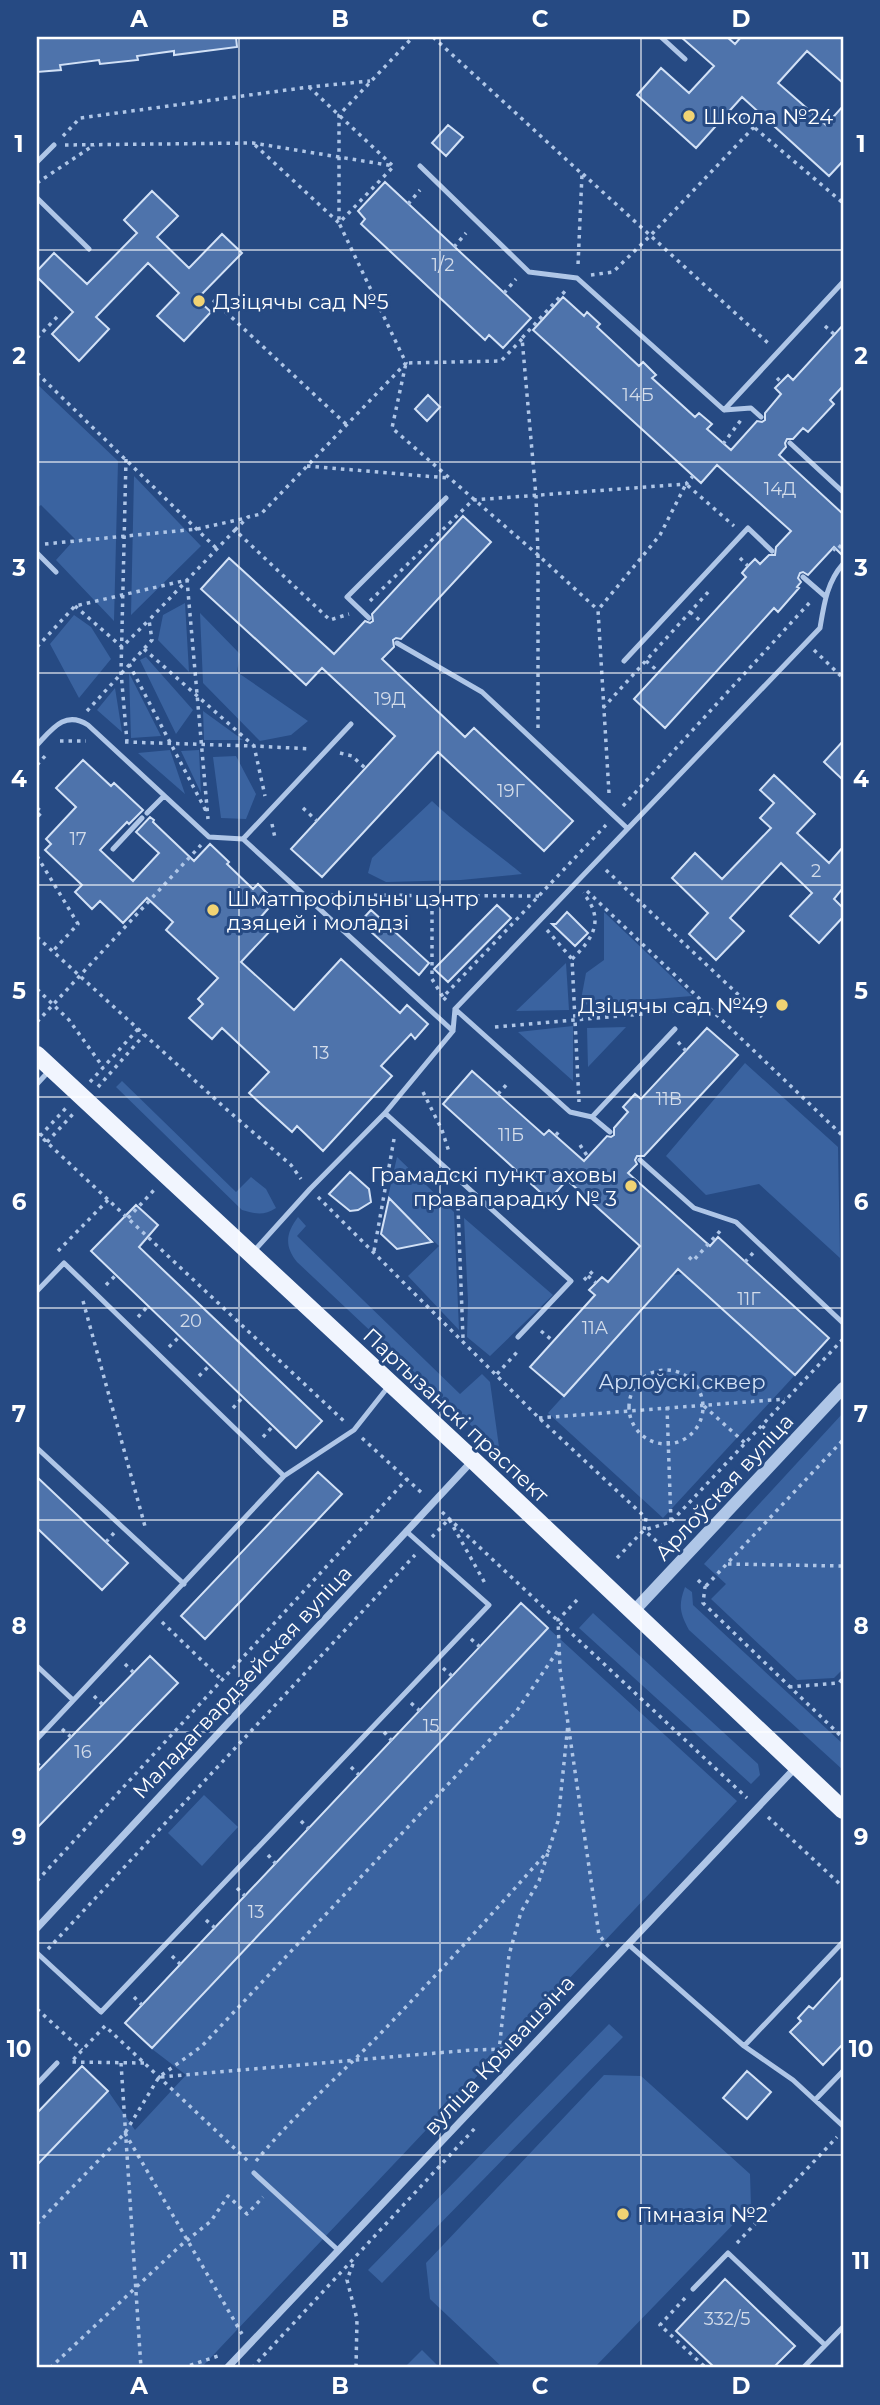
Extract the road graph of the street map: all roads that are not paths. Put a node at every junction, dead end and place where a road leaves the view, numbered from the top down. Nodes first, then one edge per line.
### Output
1 (661, 37) edge
2 (685, 59) dead end
3 (54, 145) road end
4 (37, 162) edge
5 (420, 166) dead end
6 (37, 198) edge
7 (89, 249) dead end
8 (843, 282) edge
9 (724, 410) junction
10 (761, 417) dead end
11 (790, 443) dead end
12 (843, 492) edge
13 (446, 498) dead end
14 (772, 551) dead end
15 (37, 553) edge
16 (843, 564) edge
17 (56, 572) dead end
18 (803, 578) dead end
19 (826, 597) junction
20 (369, 618) dead end
21 (397, 643) dead end
22 (624, 661) dead end
23 (351, 724) dead end
24 (37, 745) edge
25 (164, 796) junction
26 (628, 828) junction
27 (243, 839) junction
28 (113, 849) dead end
29 (455, 1009) junction
30 (675, 1029) dead end
31 (453, 1031) junction
32 (37, 1055) edge
33 (51, 1069) junction
34 (37, 1084) edge
35 (385, 1113) junction
36 (592, 1117) junction
37 (610, 1132) dead end
38 (640, 1160) dead end
39 (251, 1254) junction
40 (37, 1291) edge
41 (843, 1322) edge
42 (518, 1337) dead end
43 (390, 1385) junction
44 (843, 1388) edge
45 (37, 1448) edge
46 (473, 1460) junction
47 (284, 1476) junction
48 (406, 1531) junction
49 (184, 1584) junction
50 (633, 1612) junction
51 (37, 1666) edge
52 (74, 1700) junction
53 (37, 1739) edge
54 (797, 1766) junction
55 (843, 1810) edge
56 (37, 1927) edge
57 (843, 1942) edge
58 (628, 1944) junction
59 (39, 1954) edge
60 (744, 2046) junction
61 (57, 2063) dead end
62 (843, 2071) edge
63 (37, 2084) edge
64 (815, 2100) junction
65 (842, 2130) edge
66 (254, 2173) dead end
67 (338, 2250) junction
68 (694, 2289) road end
69 (843, 2327) edge
70 (825, 2345) junction
71 (231, 2367) edge
72 (803, 2368) edge

1 - 2 lane
3 - 4 lane
5 - 9 lane
6 - 7 lane
8 - 9 lane
9 - 10 lane
11 - 12 lane
13 - 20 lane
14 - 22 lane
15 - 17 lane
16 - 19 lane
18 - 19 lane
19 - 26 lane
21 - 26 lane
23 - 27 lane
24 - 25 lane
25 - 27 lane
25 - 28 lane
26 - 29 lane
27 - 31 lane
29 - 31 lane
29 - 36 lane
30 - 36 lane
31 - 35 lane
32 - 33 main road, Партызанскі праспект
33 - 34 lane
33 - 39 main road, Партызанскі праспект
35 - 39 lane
35 - 42 lane
36 - 37 lane
38 - 41 lane
39 - 43 main road, Партызанскі праспект
40 - 47 lane
43 - 46 main road, Партызанскі праспект
43 - 47 lane
44 - 50 street, Арлоўская вуліца
45 - 49 lane
46 - 48 street, Маладагвардзейская вуліца
46 - 50 main road, Партызанскі праспект
47 - 49 lane
48 - 56 street, Маладагвардзейская вуліца
48 - 59 lane
49 - 52 lane
50 - 54 main road, Партызанскі праспект
51 - 52 lane
52 - 53 lane
54 - 55 main road, Партызанскі праспект
54 - 58 street, вуліца Крывашэіна
57 - 60 lane
58 - 60 lane
58 - 67 street, вуліца Крывашэіна
60 - 64 lane
61 - 63 lane
62 - 64 lane
64 - 65 lane
66 - 67 lane
67 - 71 street, вуліца Крывашэіна
68 - 70 lane
69 - 70 lane
70 - 72 lane

